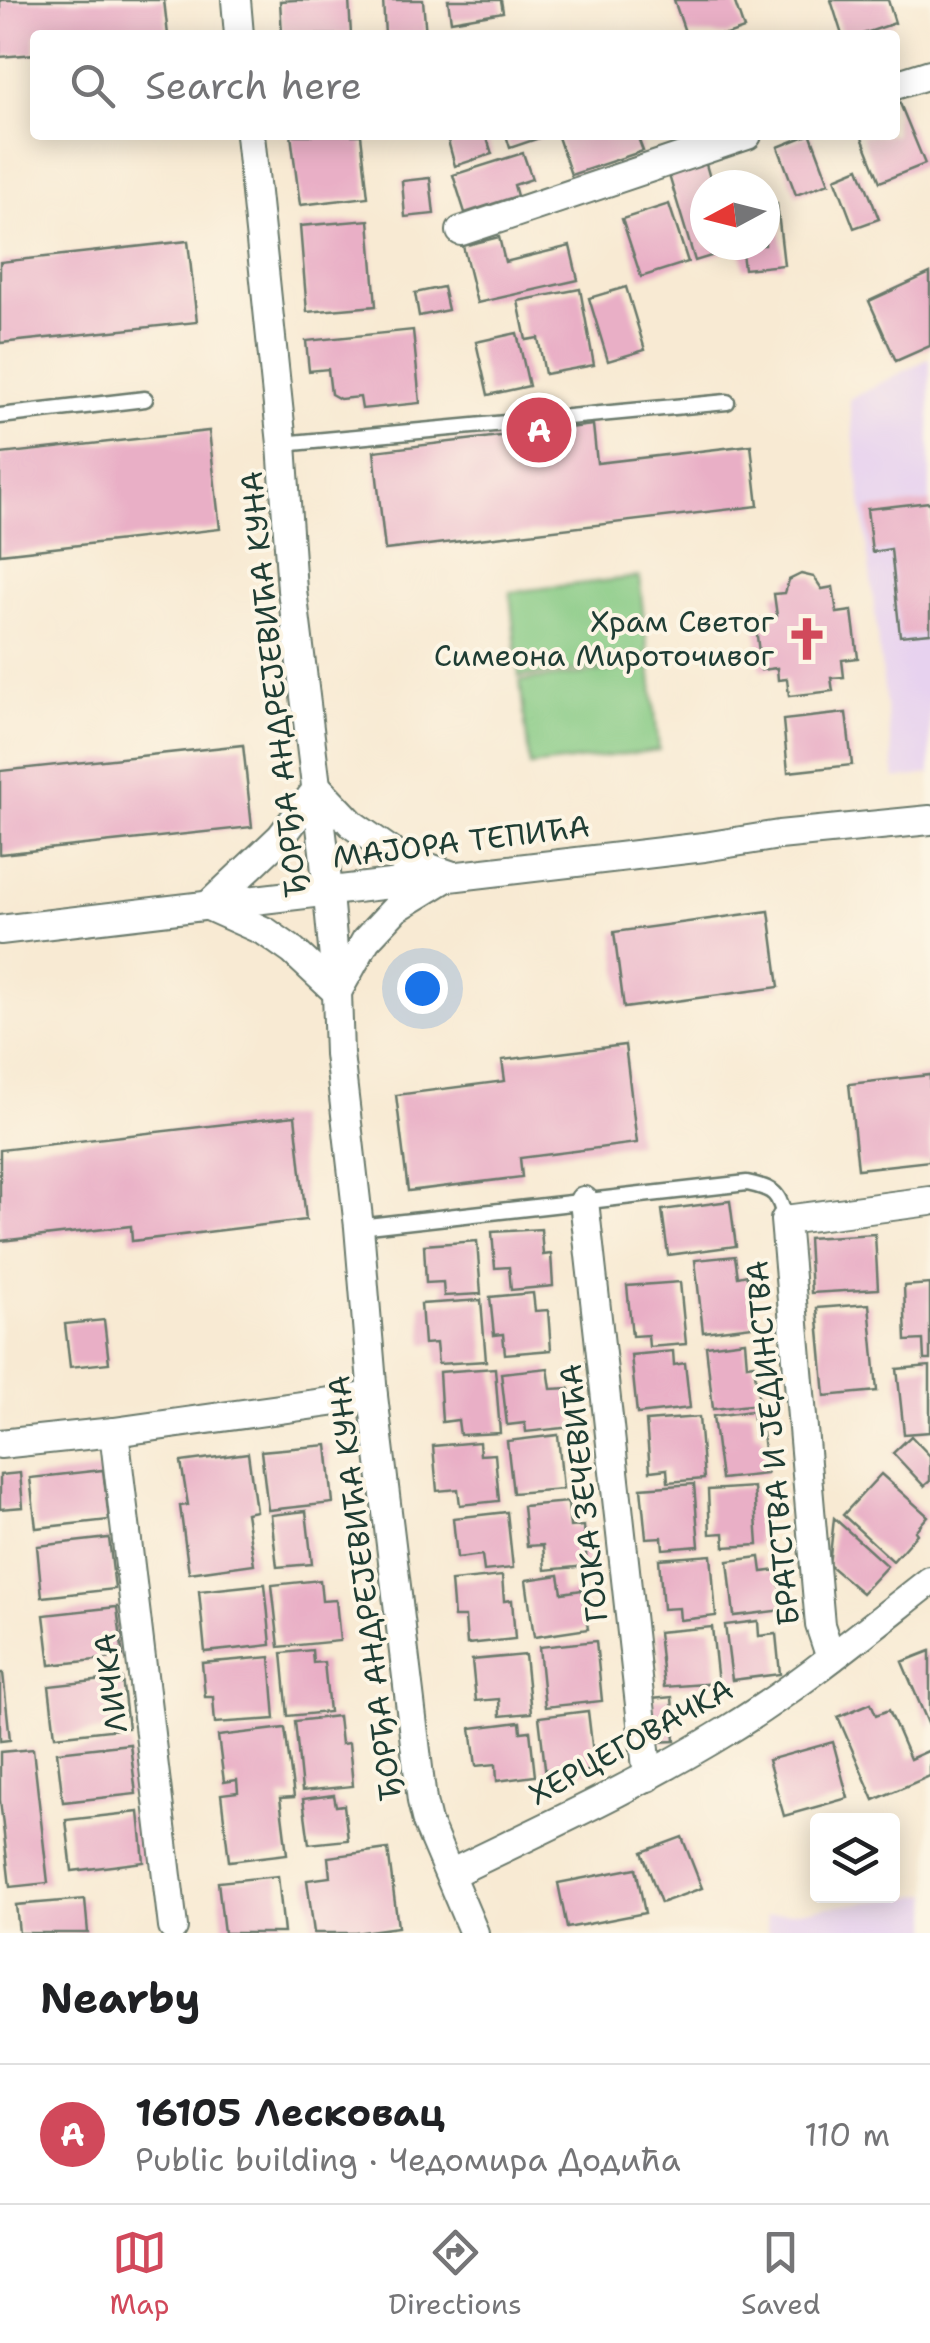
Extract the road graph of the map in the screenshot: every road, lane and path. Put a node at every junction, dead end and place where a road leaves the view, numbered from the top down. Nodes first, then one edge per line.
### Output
1 (236, 0) edge
2 (239, 30) edge
3 (930, 74) edge
4 (900, 83) edge
5 (251, 140) edge
6 (732, 140) edge
7 (460, 231) dead end
8 (144, 399) dead end
9 (727, 402) dead end
10 (0, 416) edge
11 (282, 444) junction
12 (318, 788) junction
13 (930, 820) edge
14 (450, 876) junction
15 (328, 890) junction
16 (208, 906) junction
17 (0, 930) edge
18 (337, 992) junction
19 (584, 1201) junction
20 (930, 1201) edge
21 (785, 1220) junction
22 (359, 1227) junction
23 (373, 1396) junction
24 (114, 1432) junction
25 (0, 1444) edge
26 (930, 1581) edge
27 (830, 1658) junction
28 (648, 1778) junction
29 (450, 1874) junction
30 (173, 1927) dead end
31 (474, 1933) edge

1 - 2 street
3 - 4 street
5 - 11 street, ЂОРЂА АНДРЕЈЕВИЋА КУНА
6 - 7 street
8 - 10 lane
9 - 11 lane
11 - 12 street, ЂОРЂА АНДРЕЈЕВИЋА КУНА
12 - 14 street
12 - 15 street, ЂОРЂА АНДРЕЈЕВИЋА КУНА
12 - 16 street
13 - 14 street, МАЈОРА ТЕПИЋА
14 - 15 street, МАЈОРА ТЕПИЋА
14 - 18 street
15 - 16 street, МАЈОРА ТЕПИЋА
15 - 18 street, ЂОРЂА АНДРЕЈЕВИЋА КУНА
16 - 17 street, МАЈОРА ТЕПИЋА
16 - 18 street
18 - 22 street, ЂОРЂА АНДРЕЈЕВИЋА КУНА
19 - 21 lane
19 - 22 lane
19 - 28 street, ГОЈКА ЗЕЧЕВИЋА
20 - 21 street
21 - 27 street, БРАТСТВА И ЈЕДИНСТВА
22 - 23 street, ЂОРЂА АНДРЕЈЕВИЋА КУНА
23 - 24 street
23 - 29 street, ЂОРЂА АНДРЕЈЕВИЋА КУНА
24 - 25 street
24 - 30 street, ЛИЧКА
26 - 27 street, ХЕРЦЕГОВАЧКА
27 - 28 street, ХЕРЦЕГОВАЧКА
28 - 29 street, ХЕРЦЕГОВАЧКА
29 - 31 street, ЂОРЂА АНДРЕЈЕВИЋА КУНА

